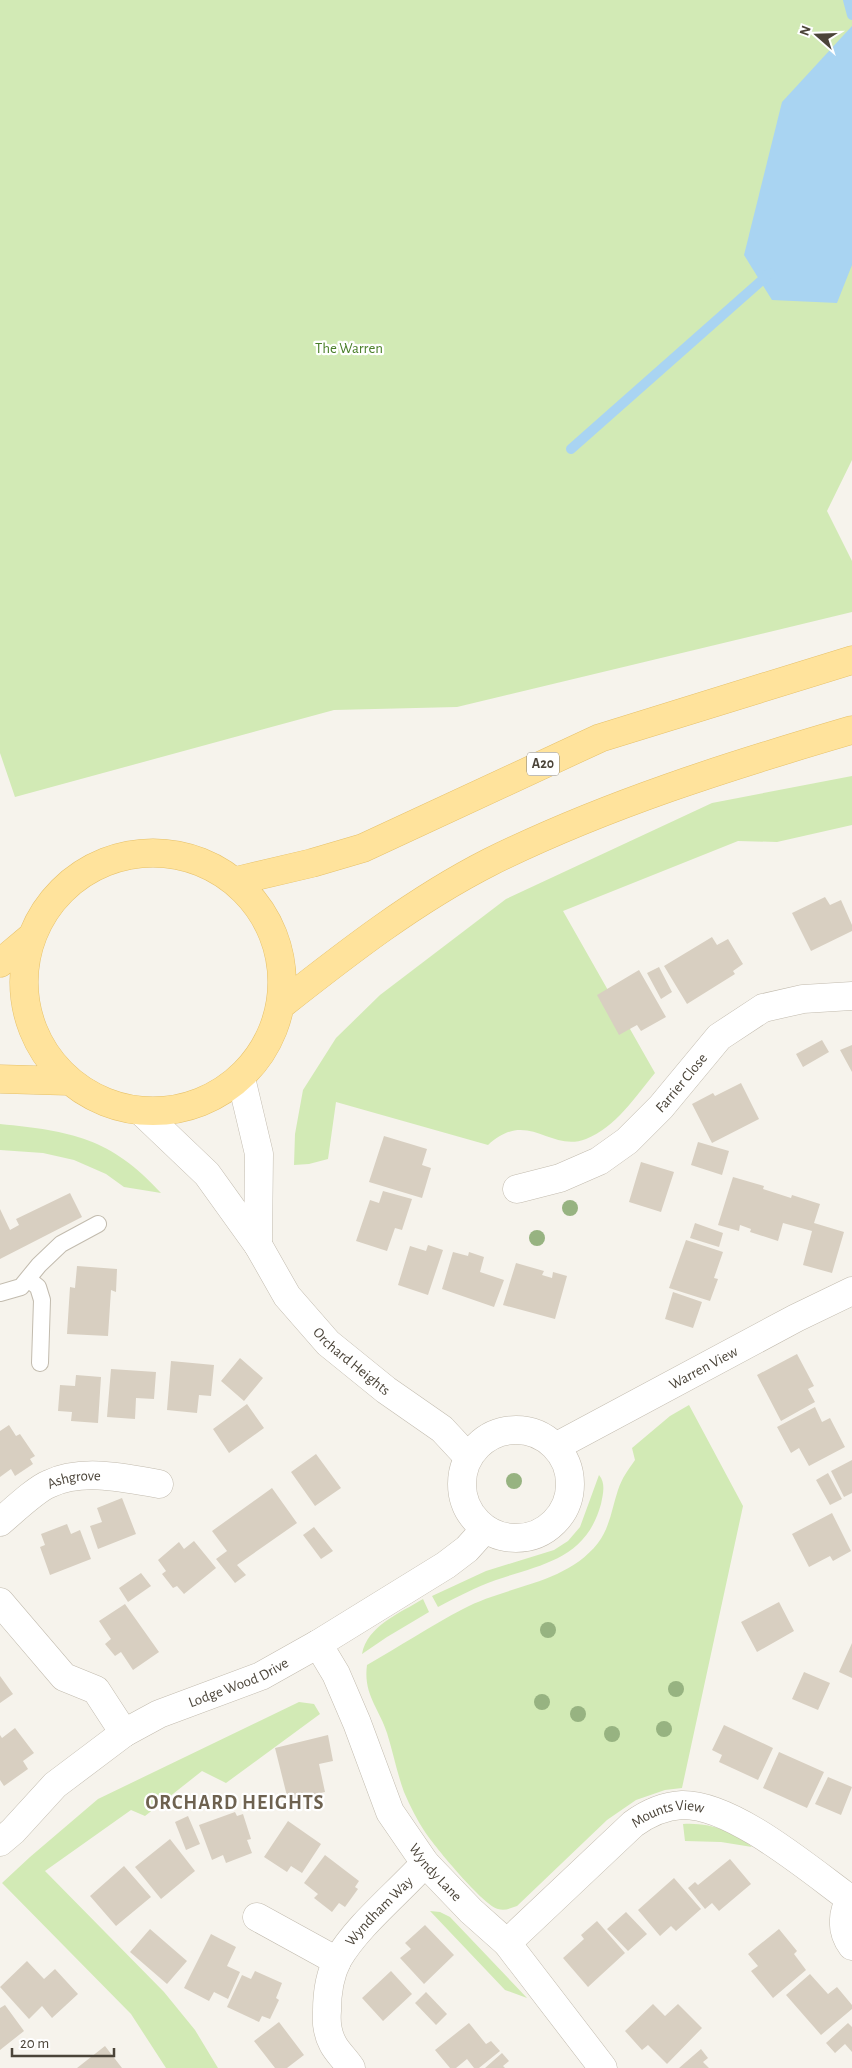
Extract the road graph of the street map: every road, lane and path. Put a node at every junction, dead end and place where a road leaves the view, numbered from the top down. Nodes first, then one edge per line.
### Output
1 (852, 660) edge
2 (852, 730) edge
3 (240, 880) junction
4 (30, 938) junction
5 (0, 963) edge
6 (852, 996) edge
7 (281, 1005) junction
8 (241, 1078) junction
9 (0, 1079) edge
10 (68, 1081) junction
11 (142, 1112) junction
12 (517, 1189) dead end
13 (98, 1224) dead end
14 (258, 1245) junction
15 (28, 1279) junction
16 (852, 1291) edge
17 (0, 1293) edge
18 (40, 1363) dead end
19 (556, 1446) junction
20 (468, 1457) junction
21 (159, 1484) dead end
22 (0, 1522) edge
23 (485, 1529) junction
24 (0, 1602) edge
25 (318, 1644) junction
26 (124, 1733) junction
27 (0, 1842) edge
28 (425, 1863) junction
29 (851, 1898) edge
30 (257, 1917) dead end
31 (507, 1943) junction
32 (852, 1946) edge
33 (337, 1961) junction
34 (351, 2068) edge
35 (603, 2068) edge

1 - 3 main road, A20
2 - 7 main road
3 - 4 main road
3 - 7 main road
4 - 5 main road
4 - 10 main road
6 - 12 street, Farrier Close
7 - 8 main road
8 - 11 main road
8 - 14 street
9 - 10 main road
10 - 11 main road
11 - 14 street, Orchard Heights
13 - 15 lane
14 - 20 street, Orchard Heights
15 - 17 lane
15 - 18 lane
16 - 19 street, Warren View
19 - 20 street
19 - 23 street
20 - 23 street
21 - 22 street, Ashgrove
23 - 25 street, Lodge Wood Drive
24 - 26 street
25 - 26 street, Lodge Wood Drive
25 - 28 street, Wyndy Lane
26 - 27 street, Lodge Wood Drive
28 - 31 street, Wyndy Lane
28 - 33 street, Wyndham Way
29 - 31 street, Mounts View
29 - 32 street, Mounts View
30 - 33 street, Wyndham Way
31 - 35 street, Wyndy Lane
33 - 34 street, Wyndham Way

